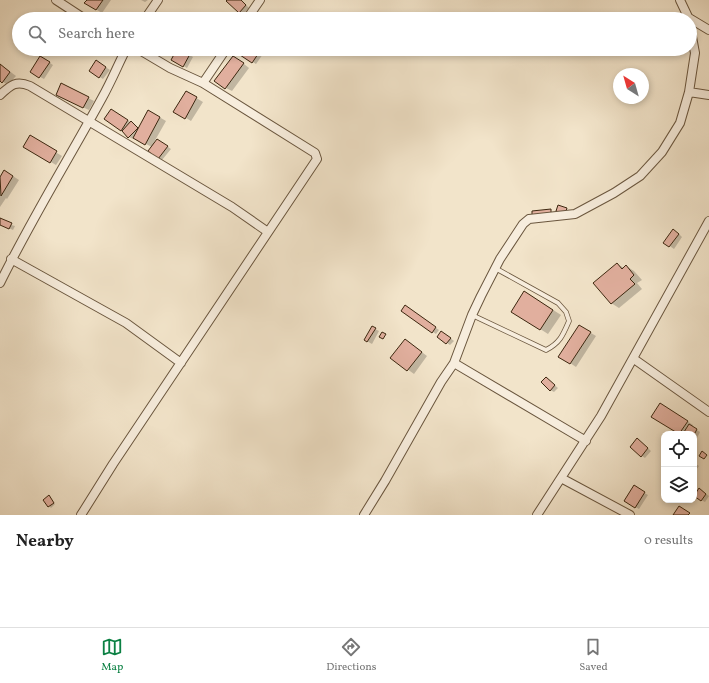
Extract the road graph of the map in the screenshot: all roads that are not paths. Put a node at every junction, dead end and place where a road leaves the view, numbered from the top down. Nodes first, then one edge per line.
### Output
1 (56, 0) edge
2 (158, 0) edge
3 (260, 0) edge
4 (680, 0) edge
5 (75, 12) edge
6 (150, 12) edge
7 (252, 12) edge
8 (685, 12) edge
9 (697, 25) edge
10 (709, 30) edge
11 (123, 56) edge
12 (150, 56) edge
13 (221, 56) edge
14 (695, 56) edge
15 (203, 83) junction
16 (689, 92) junction
17 (0, 95) edge
18 (709, 95) edge
19 (88, 120) junction
20 (709, 221) edge
21 (268, 232) junction
22 (12, 260) junction
23 (495, 268) junction
24 (0, 283) edge
25 (472, 315) junction
26 (634, 359) junction
27 (181, 363) junction
28 (454, 363) junction
29 (709, 412) edge
30 (586, 440) junction
31 (561, 478) junction
32 (81, 515) edge
33 (364, 515) edge
34 (538, 515) edge
35 (630, 515) edge

1 - 5 street
2 - 6 street
3 - 7 street
4 - 8 street
9 - 10 street
11 - 19 street
12 - 15 street
13 - 15 street
14 - 16 street
15 - 21 street
16 - 18 street
16 - 23 street
17 - 19 street
19 - 21 street
19 - 22 street
20 - 26 street
21 - 27 street
22 - 24 street
22 - 27 street
23 - 25 street
23 - 25 lane
25 - 28 street
26 - 29 street
26 - 30 street
27 - 32 street
28 - 30 street
28 - 33 street
30 - 31 street
31 - 34 street
31 - 35 street

